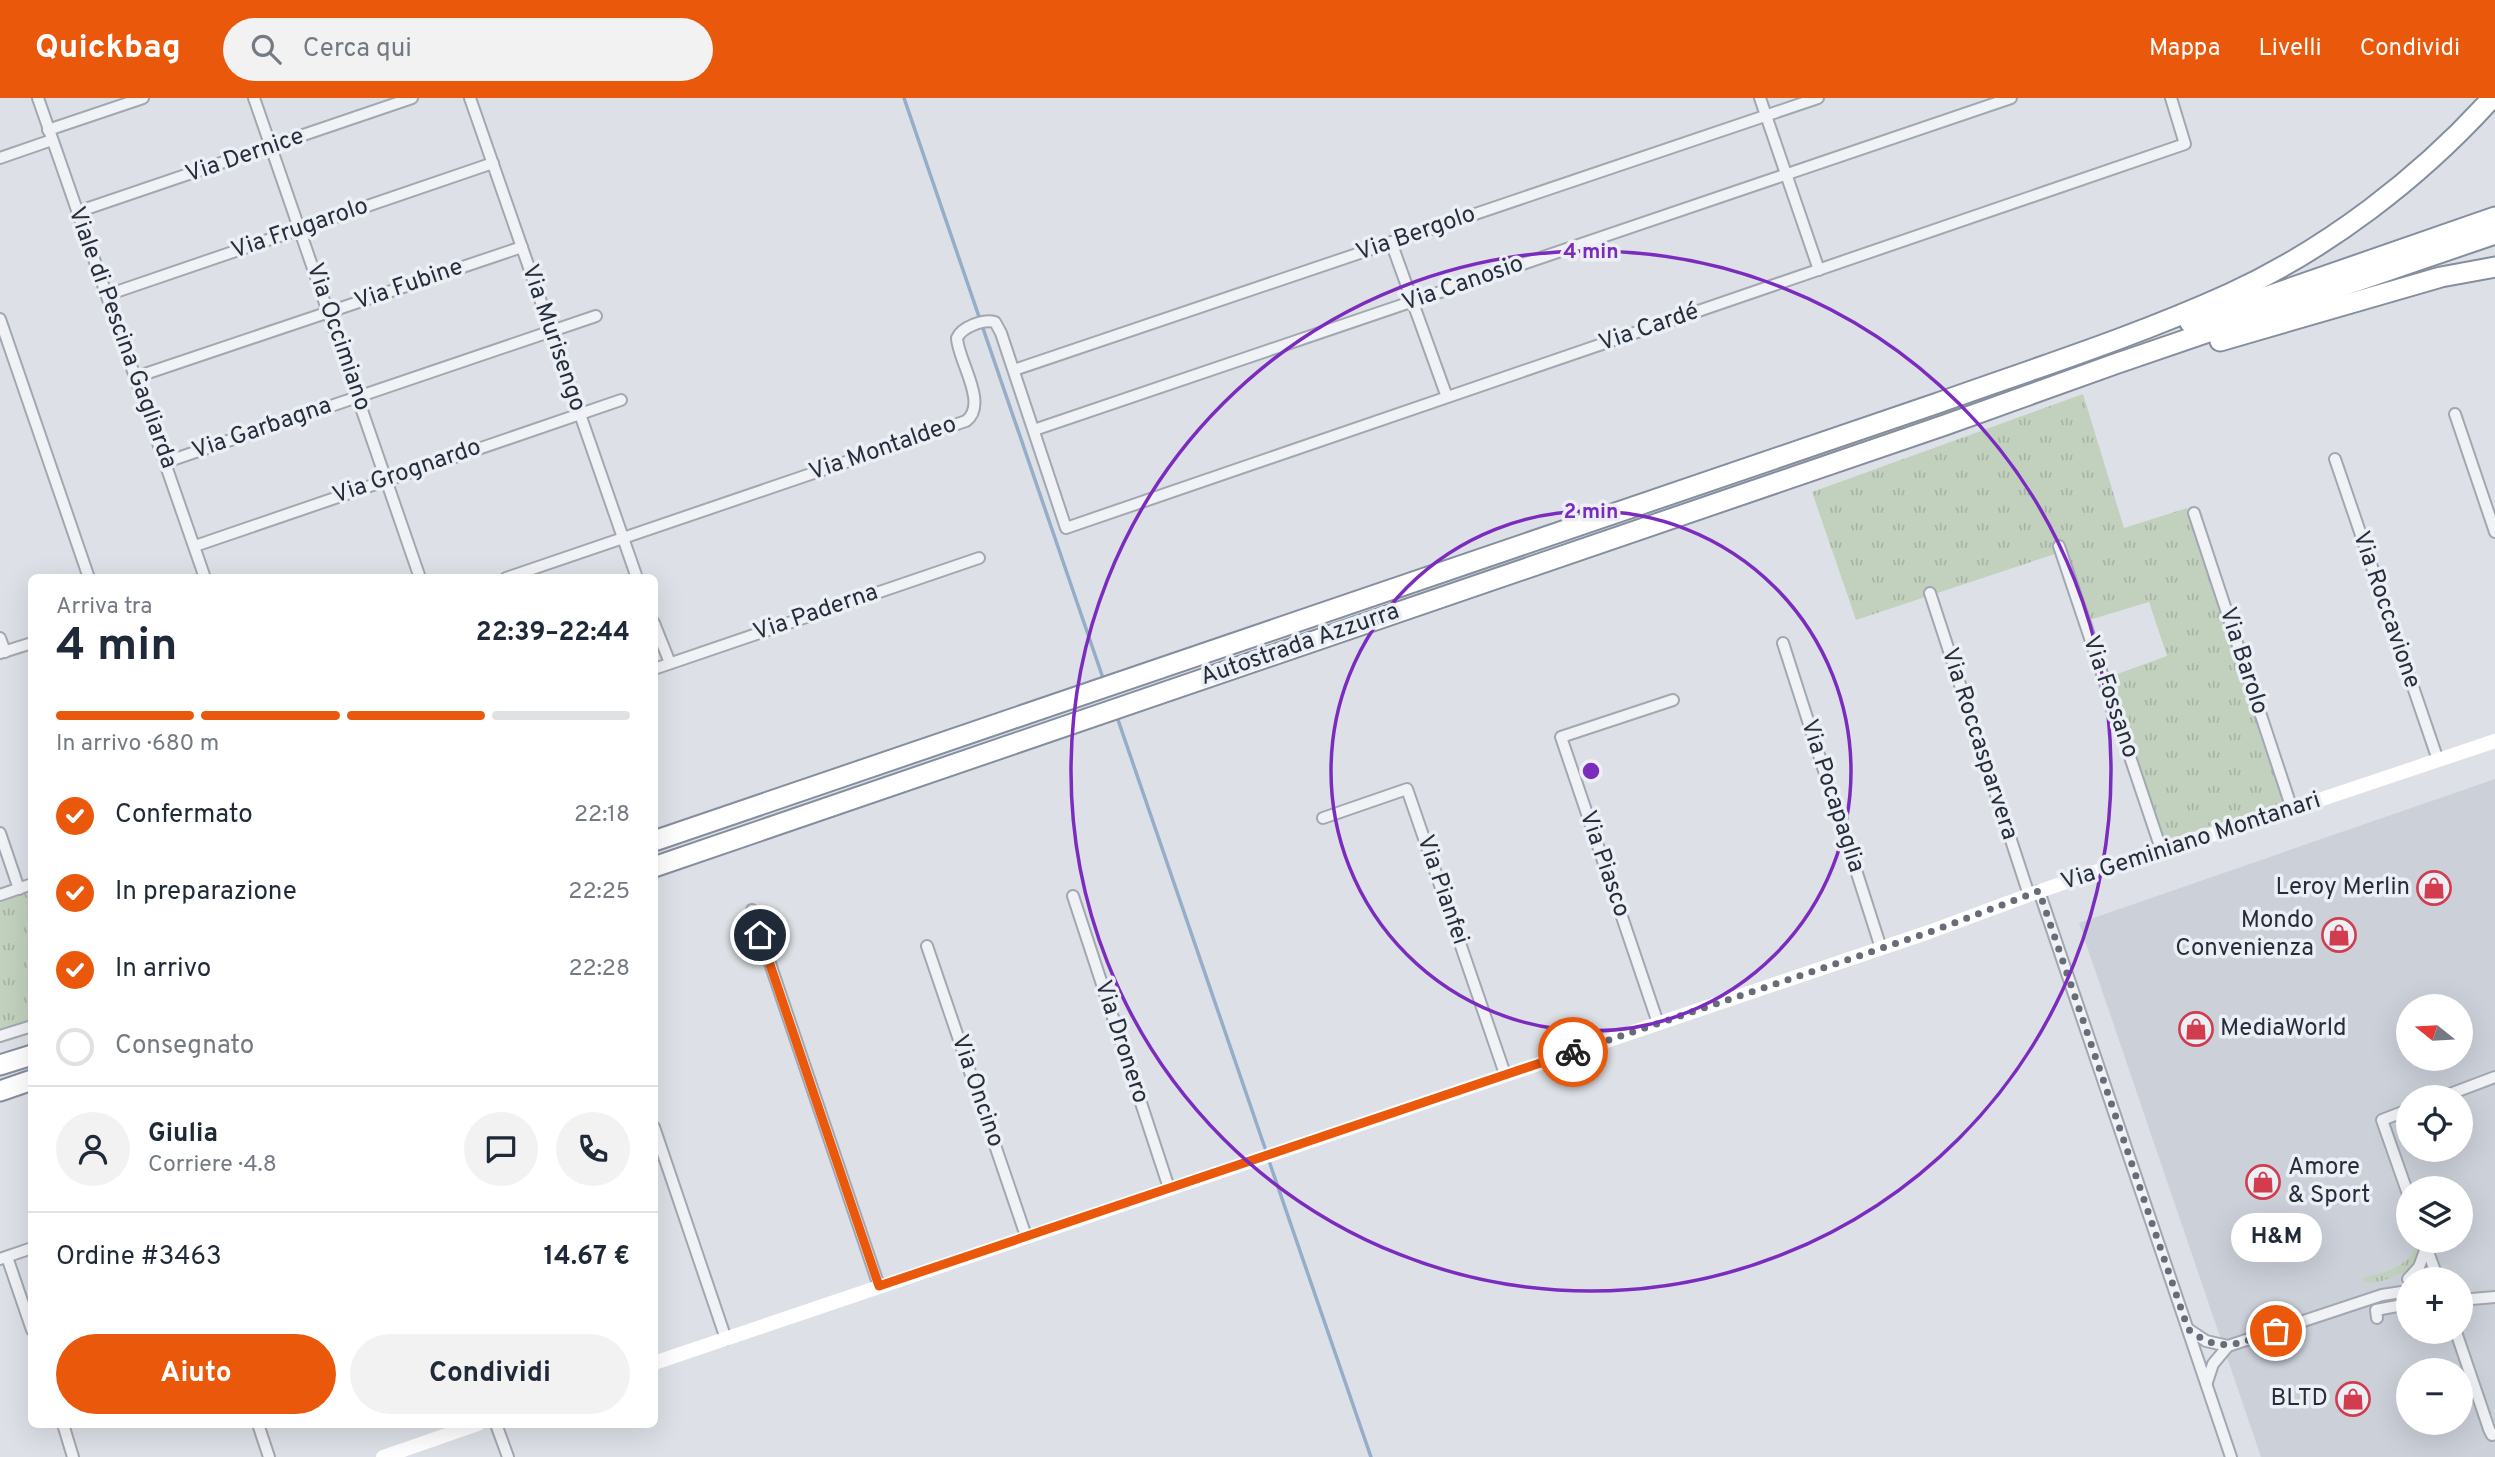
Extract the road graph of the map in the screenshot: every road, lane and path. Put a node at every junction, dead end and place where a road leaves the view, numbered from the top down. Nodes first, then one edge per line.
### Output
1 (38, 98) edge
2 (143, 98) edge
3 (254, 98) edge
4 (412, 98) edge
5 (470, 98) edge
6 (1759, 98) edge
7 (1818, 98) edge
8 (2011, 98) edge
9 (2171, 98) edge
10 (2491, 98) edge
11 (1766, 116) junction
12 (50, 135) junction
13 (271, 147) junction
14 (0, 158) edge
15 (493, 163) junction
16 (1788, 175) junction
17 (77, 212) junction
18 (2495, 217) edge
19 (300, 229) junction
20 (2495, 234) edge
21 (1391, 242) junction
22 (522, 247) junction
23 (2398, 259) junction
24 (2495, 267) edge
25 (1819, 270) junction
26 (107, 295) junction
27 (1412, 301) junction
28 (329, 312) junction
29 (596, 316) dead end
30 (0, 320) edge
31 (551, 331) junction
32 (1014, 370) junction
33 (136, 377) junction
34 (358, 395) junction
35 (1447, 397) junction
36 (621, 400) dead end
37 (1935, 404) junction
38 (579, 413) junction
39 (2455, 414) dead end
40 (1945, 425) junction
41 (1034, 430) junction
42 (2335, 460) dead end
43 (166, 461) junction
44 (387, 479) junction
45 (2194, 513) dead end
46 (1066, 527) joint
47 (2495, 532) edge
48 (621, 537) junction
49 (2059, 545) dead end
50 (195, 547) junction
51 (979, 558) dead end
52 (88, 574) edge
53 (204, 574) edge
54 (419, 574) edge
55 (517, 574) edge
56 (635, 574) edge
57 (1930, 593) dead end
58 (658, 634) edge
59 (0, 638) edge
60 (1783, 643) dead end
61 (28, 644) edge
62 (2, 652) edge
63 (670, 663) junction
64 (658, 668) edge
65 (1673, 700) dead end
66 (2495, 741) edge
67 (2438, 760) junction
68 (2292, 810) junction
69 (1323, 818) dead end
70 (0, 833) edge
71 (658, 840) edge
72 (2161, 849) junction
73 (658, 866) edge
74 (28, 886) edge
75 (19, 889) junction
76 (2034, 893) junction
77 (0, 895) edge
78 (1073, 896) dead end
79 (752, 909) dead end
80 (927, 946) dead end
81 (1881, 948) junction
82 (1658, 1023) junction
83 (28, 1027) edge
84 (0, 1037) edge
85 (28, 1056) edge
86 (0, 1065) edge
87 (1505, 1074) junction
88 (2495, 1077) edge
89 (28, 1081) edge
90 (2473, 1085) edge
91 (0, 1091) edge
92 (2396, 1115) edge
93 (658, 1139) edge
94 (2396, 1160) edge
95 (1169, 1188) junction
96 (1026, 1236) junction
97 (28, 1249) edge
98 (4, 1258) edge
99 (879, 1286) junction
100 (2396, 1286) edge
101 (2396, 1293) edge
102 (2382, 1295) junction
103 (2495, 1297) edge
104 (2473, 1299) edge
105 (2396, 1306) edge
106 (2377, 1318) dead end
107 (28, 1320) edge
108 (2188, 1329) junction
109 (726, 1339) junction
110 (2460, 1344) edge
111 (2228, 1346) junction
112 (658, 1362) edge
113 (2206, 1384) junction
114 (64, 1428) edge
115 (259, 1428) edge
116 (466, 1428) edge
117 (497, 1428) edge
118 (2495, 1434) edge
119 (73, 1457) edge
120 (269, 1457) edge
121 (383, 1457) edge
122 (508, 1457) edge
123 (2231, 1457) edge

1 - 12 street, Viale di Pescina Gagliarda
2 - 12 street
3 - 13 street, Via Occimiano
4 - 13 street, Via Dernice
5 - 15 street, Via Murisengo
6 - 11 street
7 - 11 street, Via Bergolo
8 - 16 street, Via Canosio
9 - 25 street, Via Cardé
10 - 37 highway
11 - 16 street
11 - 21 street, Via Bergolo
12 - 14 street
12 - 17 street, Viale di Pescina Gagliarda
13 - 17 street, Via Dernice
13 - 19 street, Via Occimiano
15 - 19 street, Via Frugarolo
15 - 22 street, Via Murisengo
16 - 25 street
16 - 27 street, Via Canosio
17 - 26 street, Viale di Pescina Gagliarda
18 - 23 highway
19 - 26 street, Via Frugarolo
19 - 28 street, Via Occimiano
20 - 23 highway
21 - 27 street
21 - 32 street, Via Bergolo
22 - 28 street, Via Fubine
22 - 31 street, Via Murisengo
23 - 37 highway
23 - 40 highway
24 - 40 highway
25 - 35 street, Via Cardé
26 - 33 street, Viale di Pescina Gagliarda
27 - 35 street
27 - 41 street, Via Canosio
28 - 33 street, Via Fubine
28 - 34 street, Via Occimiano
29 - 31 street, Via Garbagna
30 - 52 street
31 - 34 street, Via Garbagna
31 - 38 street, Via Murisengo
32 - 41 street, Via Montaldeo
32 - 48 street, Via Montaldeo
33 - 43 street, Viale di Pescina Gagliarda
34 - 43 street, Via Garbagna
34 - 44 street, Via Occimiano
35 - 46 street, Via Cardé
36 - 38 street, Via Grognardo
37 - 71 highway, Autostrada Azzurra
38 - 44 street, Via Grognardo
38 - 48 street, Via Murisengo
39 - 47 street
40 - 73 highway, Autostrada Azzurra
41 - 46 street, Via Montaldeo
42 - 67 street, Via Roccavione
43 - 50 street, Viale di Pescina Gagliarda
44 - 50 street, Via Grognardo
44 - 54 street, Via Occimiano
45 - 68 street, Via Barolo
48 - 55 street, Via Montaldeo
48 - 56 street, Via Murisengo
49 - 72 street, Via Fossano
50 - 53 street, Viale di Pescina Gagliarda
51 - 63 street, Via Paderna
57 - 76 street, Via Roccasparvera
58 - 63 street
59 - 62 street
60 - 81 street, Via Pocapaglia
61 - 62 street
63 - 64 street, Via Paderna
65 - 82 street, Via Piasco
66 - 67 street, Via Geminiano Montanari
67 - 68 street, Via Geminiano Montanari
68 - 72 street, Via Geminiano Montanari
69 - 87 street, Via Pianfei
70 - 75 street
72 - 76 street, Via Geminiano Montanari
74 - 75 street
75 - 77 street
76 - 81 street, Via Geminiano Montanari
76 - 108 street, Via Roccasparvera
78 - 95 street, Via Dronero
79 - 99 street
80 - 96 street, Via Oncino
81 - 82 street, Via Geminiano Montanari
82 - 87 street, Via Geminiano Montanari
83 - 84 street
85 - 86 highway
87 - 95 street, Via Geminiano Montanari
88 - 90 street
89 - 91 highway
92 - 94 street
93 - 109 street
95 - 96 street, Via Geminiano Montanari
96 - 99 street, Via Geminiano Montanari
97 - 98 street
98 - 107 street
99 - 109 street, Via Geminiano Montanari
100 - 102 street
101 - 102 street
102 - 111 street
103 - 104 street
105 - 106 street
108 - 111 street
108 - 113 street, Via Roccasparvera
109 - 112 street, Via Geminiano Montanari
110 - 118 street
111 - 113 street
113 - 123 street, Via Roccasparvera
114 - 119 street
115 - 120 street
116 - 121 street
117 - 122 street

